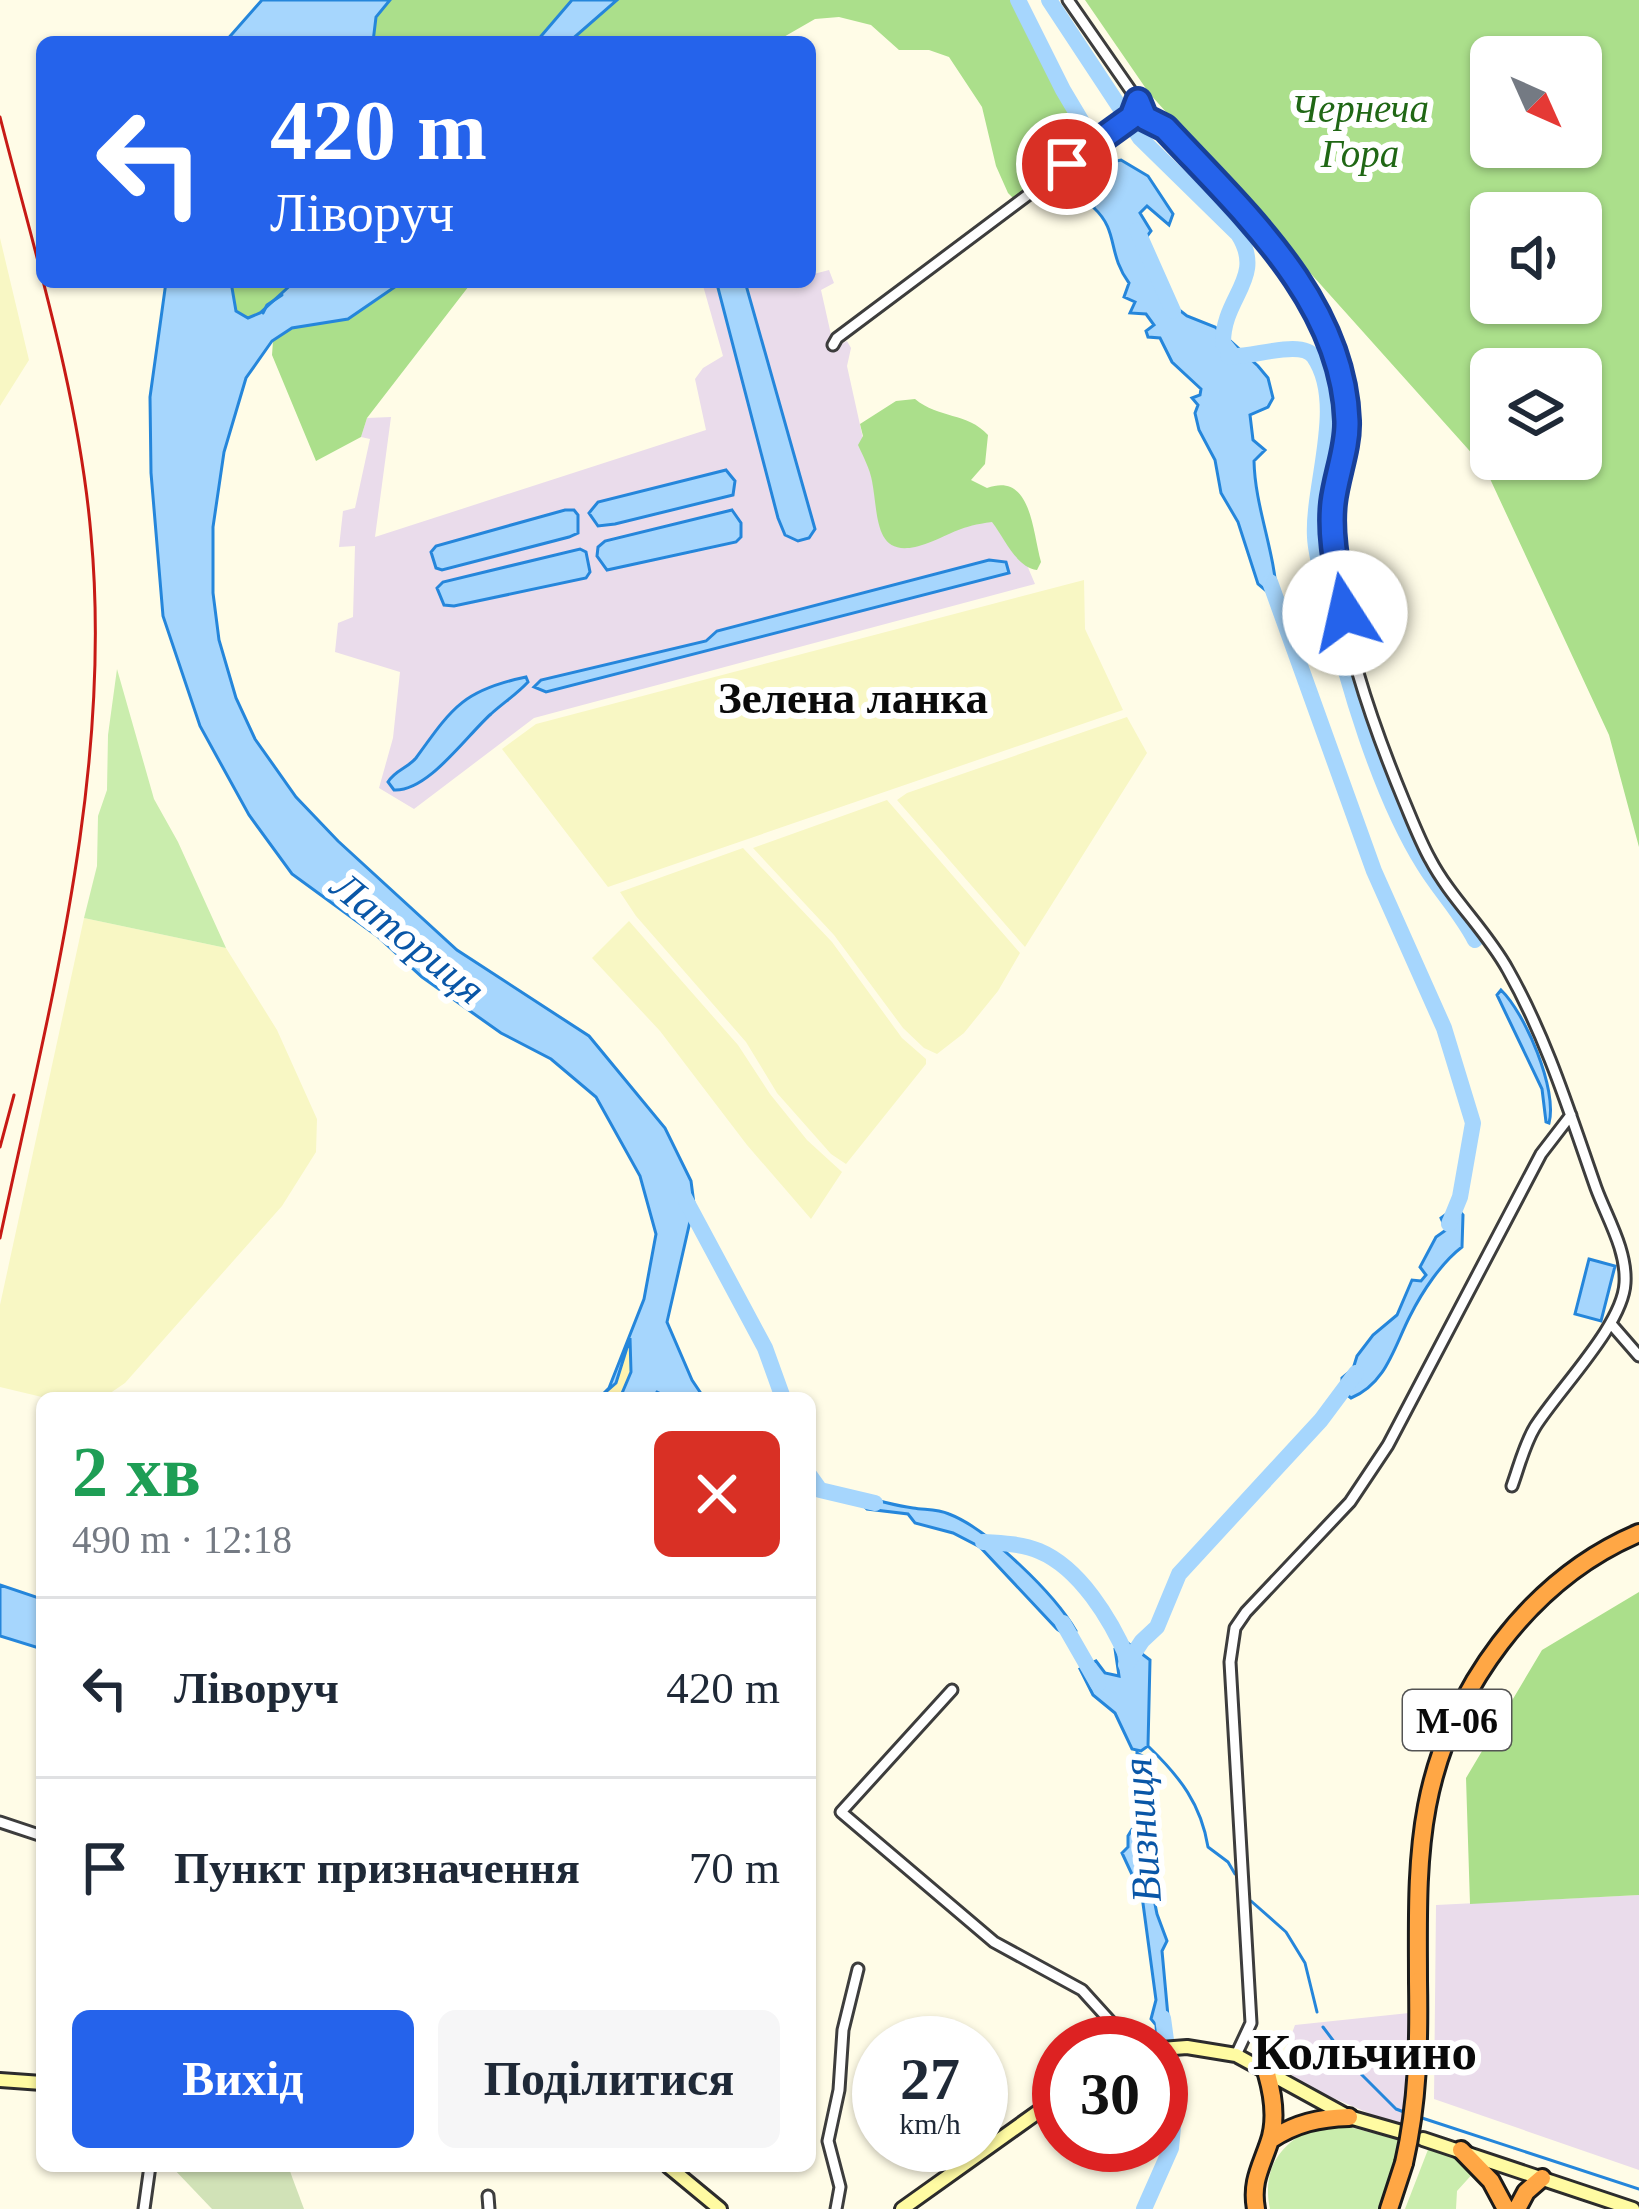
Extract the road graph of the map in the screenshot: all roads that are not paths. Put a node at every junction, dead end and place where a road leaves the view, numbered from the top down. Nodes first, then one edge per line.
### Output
1 (1068, 0) edge
2 (1138, 101) junction
3 (833, 346) dead end
4 (1571, 1115) junction
5 (1612, 1325) junction
6 (1639, 1356) edge
7 (1511, 1486) dead end
8 (1639, 1533) edge
9 (952, 1690) dead end
10 (0, 1822) edge
11 (36, 1834) edge
12 (858, 1969) dead end
13 (1106, 2016) edge
14 (1188, 2047) edge
15 (1236, 2055) junction
16 (1267, 2074) junction
17 (0, 2080) edge
18 (36, 2083) edge
19 (1032, 2116) edge
20 (1349, 2117) junction
21 (1405, 2133) dead end
22 (1424, 2139) dead end
23 (1270, 2140) junction
24 (1461, 2150) junction
25 (149, 2172) edge
26 (675, 2172) edge
27 (1542, 2178) junction
28 (488, 2196) dead end
29 (144, 2209) edge
30 (489, 2209) edge
31 (720, 2209) edge
32 (836, 2209) edge
33 (902, 2209) edge
34 (1256, 2209) edge
35 (1389, 2209) edge
36 (1506, 2209) edge
37 (1517, 2209) edge
38 (1633, 2209) edge

1 - 2 street
2 - 3 street
2 - 4 street
4 - 5 street
4 - 15 street
5 - 6 street
5 - 7 street
8 - 35 highway, М-06, bridge
9 - 13 street
10 - 11 street
12 - 32 street
14 - 15 main road
15 - 16 main road
16 - 20 main road
16 - 23 highway
17 - 18 main road
19 - 33 main road
20 - 21 main road
20 - 23 highway
22 - 24 main road
23 - 34 highway
24 - 27 main road
24 - 36 highway
25 - 29 street
26 - 31 main road
27 - 37 highway
27 - 38 main road
28 - 30 street

